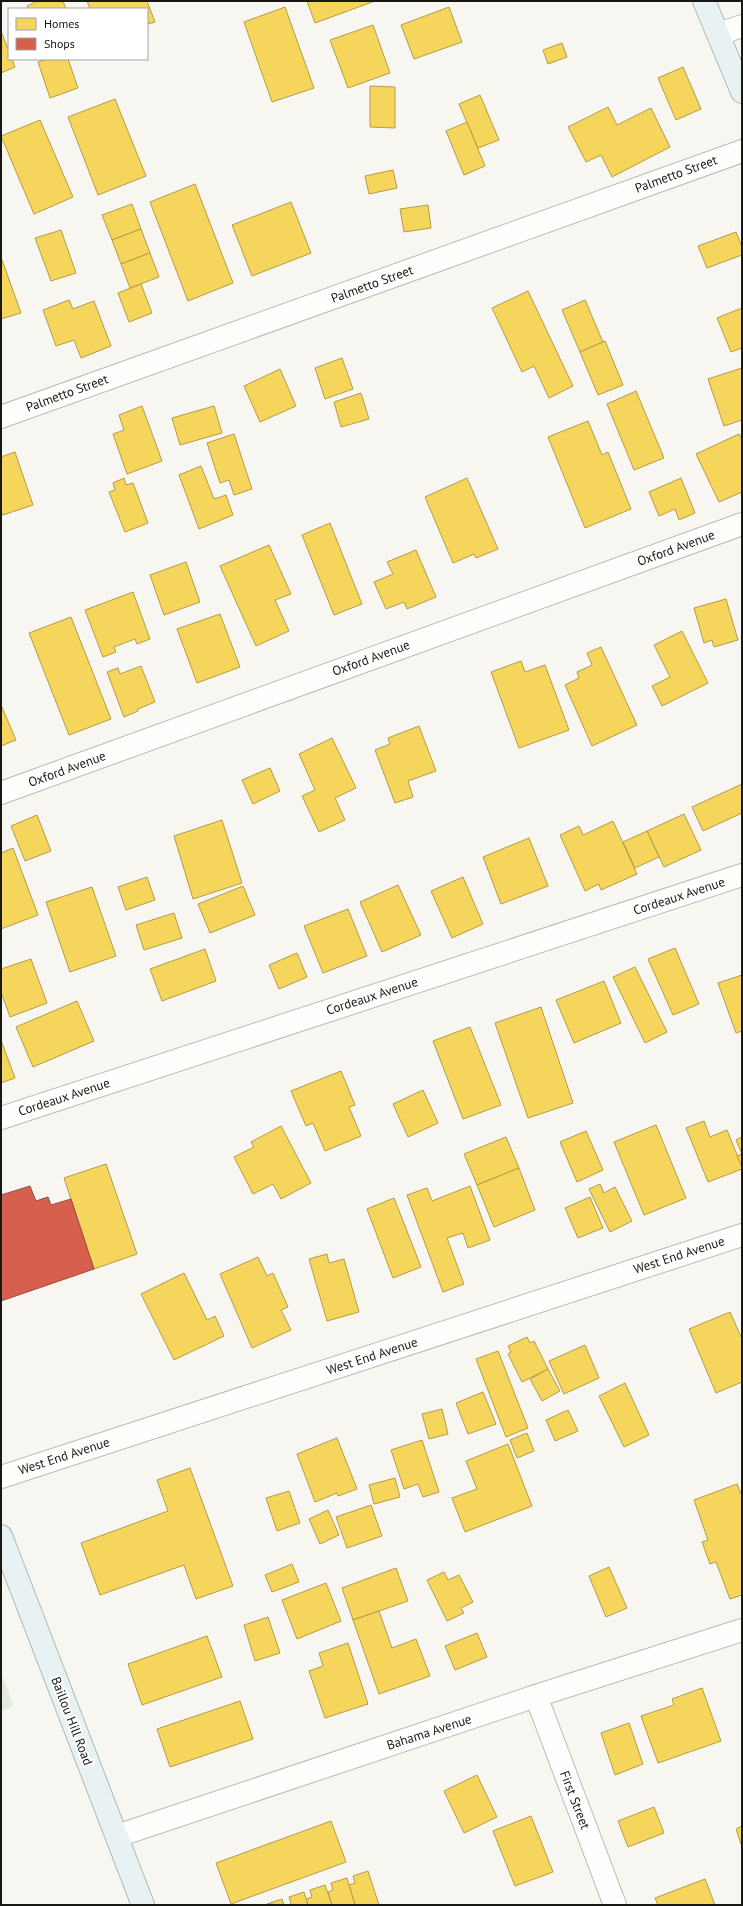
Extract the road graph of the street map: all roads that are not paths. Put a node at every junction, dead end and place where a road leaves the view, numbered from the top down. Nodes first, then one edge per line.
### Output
1 (704, 1) edge
2 (742, 26) edge
3 (719, 34) junction
4 (742, 92) edge
5 (742, 151) edge
6 (1, 417) edge
7 (742, 524) edge
8 (1, 793) edge
9 (742, 875) edge
10 (1, 1118) edge
11 (742, 1235) edge
12 (1, 1477) edge
13 (1, 1536) edge
14 (742, 1630) edge
15 (536, 1696) junction
16 (116, 1836) junction
17 (142, 1905) edge
18 (615, 1905) edge

1 - 3 main road
2 - 3 street
3 - 4 main road
5 - 6 street, Palmetto Street
7 - 8 street, Oxford Avenue
9 - 10 street, Cordeaux Avenue
11 - 12 street, West End Avenue
13 - 16 main road, Baillou Hill Road
14 - 15 street, Bahama Avenue
15 - 16 street, Bahama Avenue
15 - 18 street, First Street
16 - 17 main road, Baillou Hill Road

